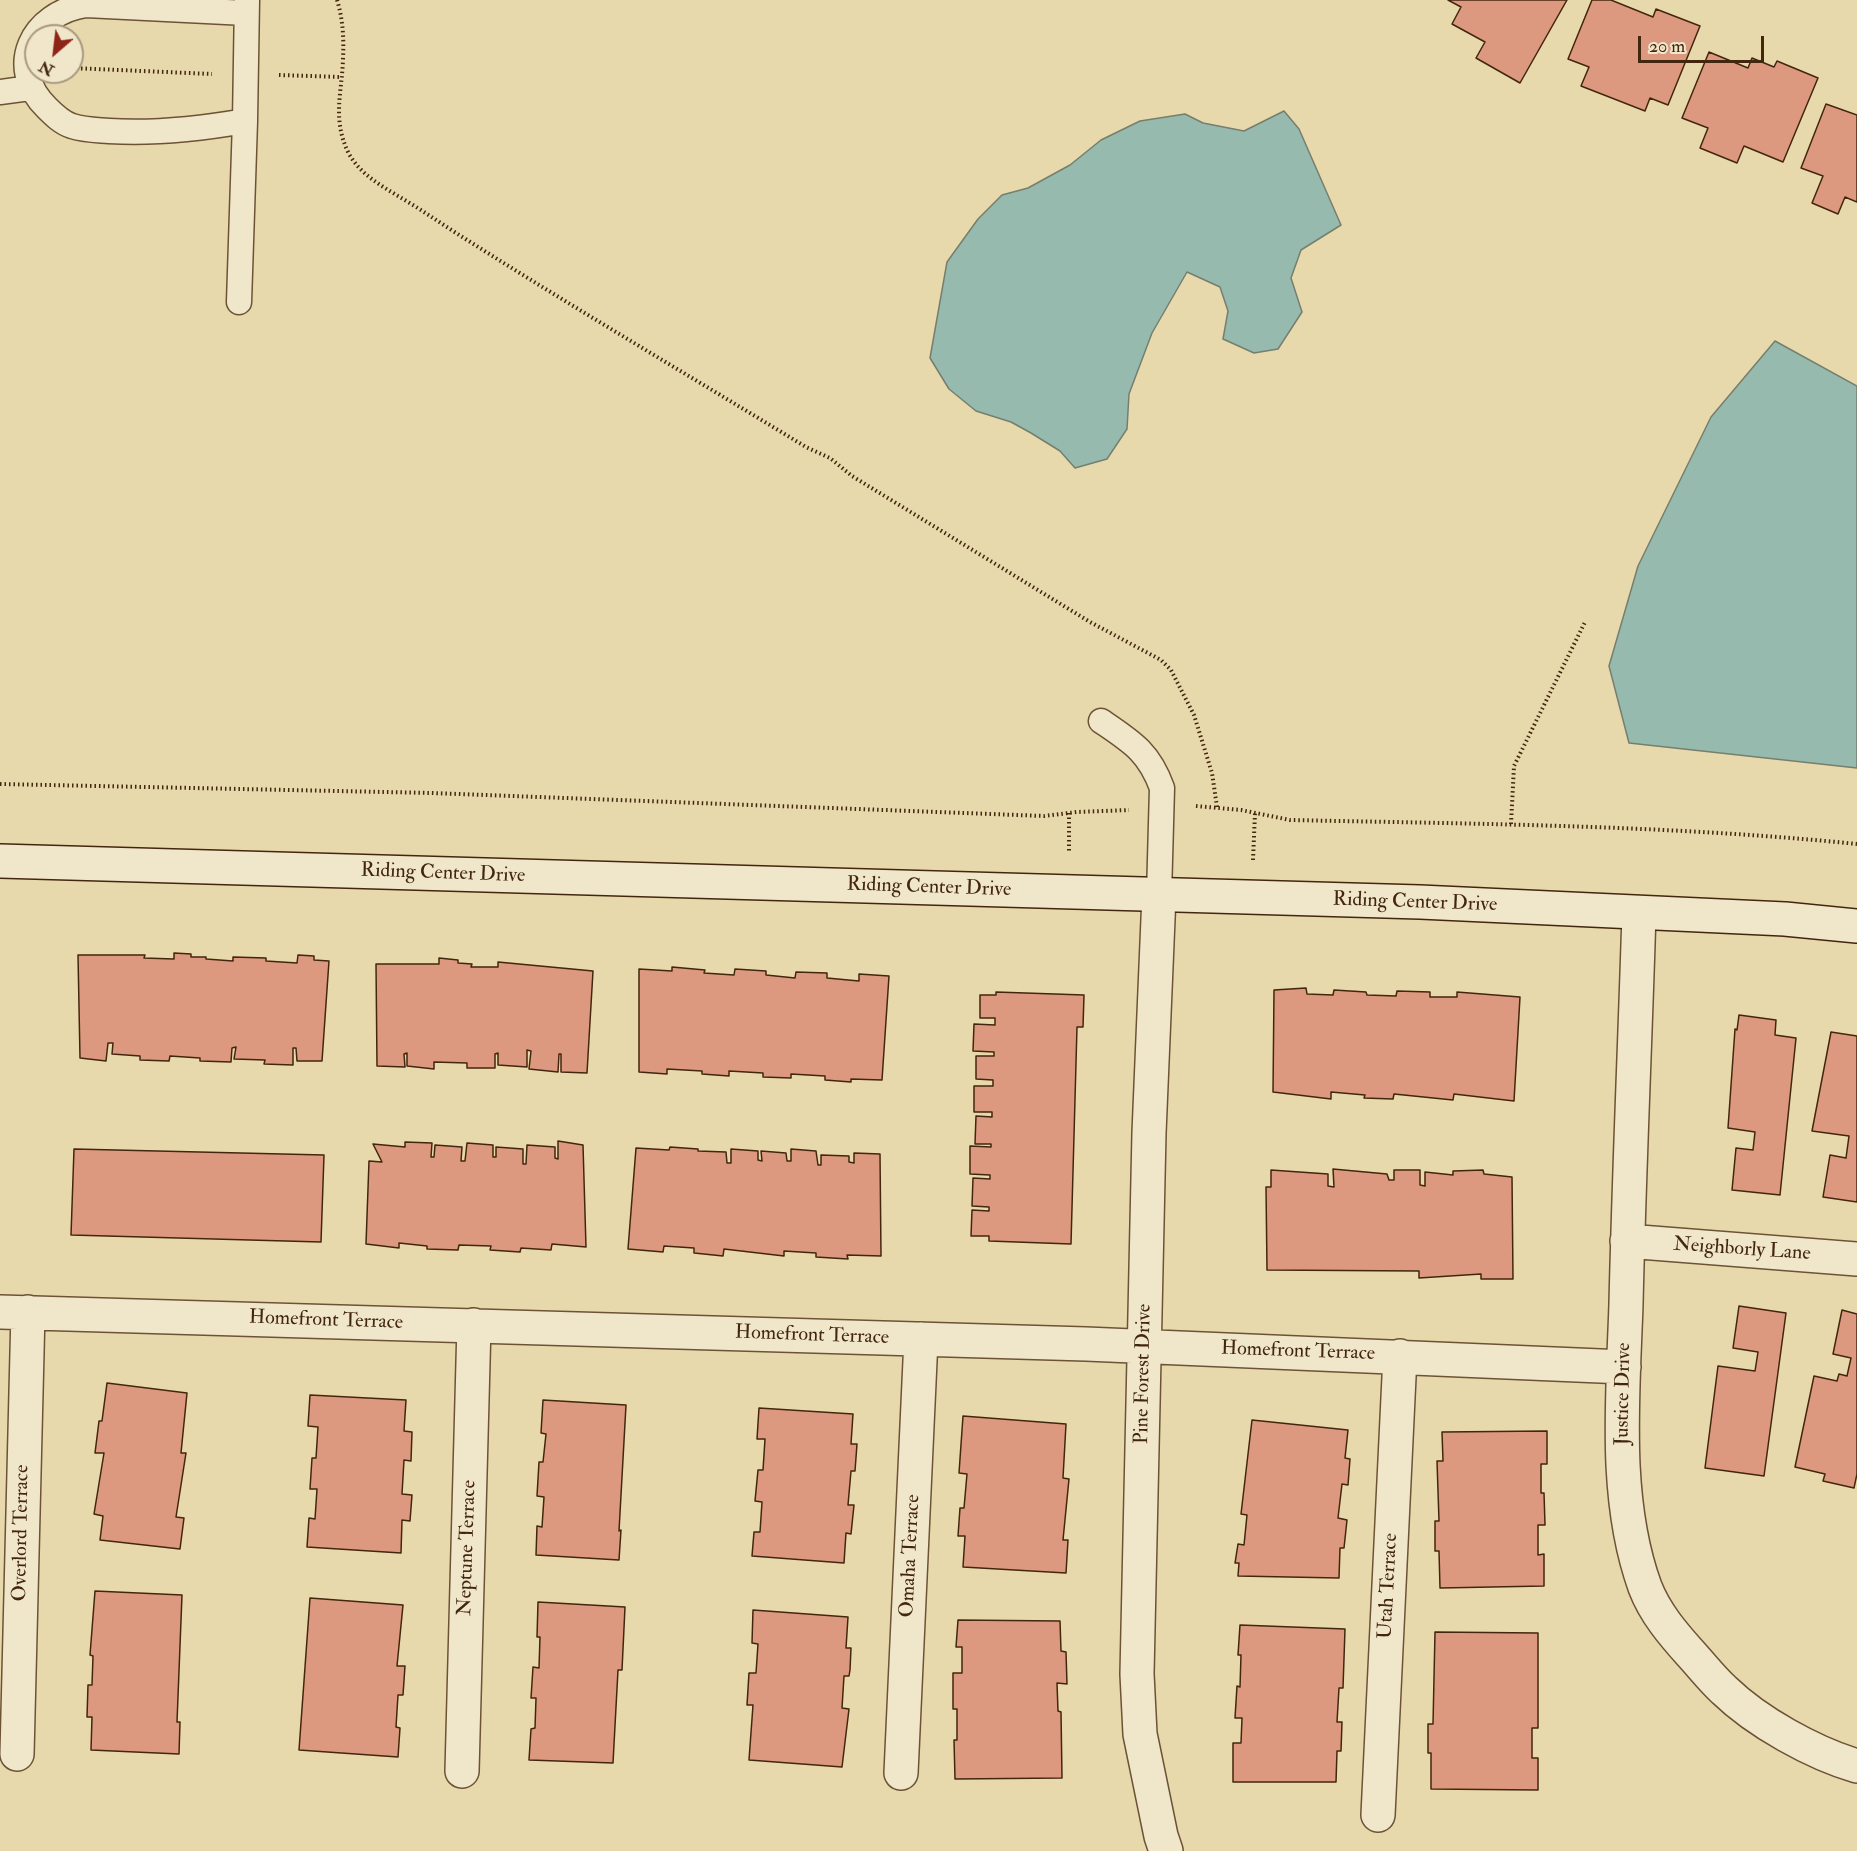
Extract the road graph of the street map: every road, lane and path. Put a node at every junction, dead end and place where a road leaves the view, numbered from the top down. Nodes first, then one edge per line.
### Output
1 (337, 0) edge
2 (247, 6) edge
3 (84, 69) edge
4 (219, 75) dead end
5 (278, 75) dead end
6 (341, 77) junction
7 (30, 88) junction
8 (0, 92) edge
9 (245, 121) junction
10 (239, 302) dead end
11 (1585, 622) dead end
12 (1101, 721) dead end
13 (0, 784) edge
14 (1193, 806) dead end
15 (1217, 807) junction
16 (1134, 810) dead end
17 (1069, 813) junction
18 (1255, 813) junction
19 (1511, 824) junction
20 (1857, 844) edge
21 (1070, 855) dead end
22 (0, 861) edge
23 (1253, 861) dead end
24 (1159, 895) junction
25 (1639, 914) junction
26 (1857, 926) edge
27 (1627, 1241) junction
28 (1857, 1258) edge
29 (14, 1312) edge
30 (474, 1325) junction
31 (921, 1340) junction
32 (1144, 1347) junction
33 (1400, 1356) junction
34 (1624, 1367) junction
35 (17, 1754) dead end
36 (1857, 1766) edge
37 (462, 1771) dead end
38 (901, 1773) dead end
39 (1378, 1815) dead end
40 (1166, 1851) edge

1 - 6 path
2 - 7 lane
2 - 9 lane
3 - 4 path
5 - 6 path
6 - 15 path
7 - 8 lane
7 - 9 lane
9 - 10 lane
11 - 19 path
12 - 24 lane
13 - 17 path
14 - 15 path
15 - 18 path
16 - 17 path
17 - 21 path
18 - 19 path
18 - 23 path
19 - 20 path
22 - 24 street, Riding Center Drive
24 - 25 street, Riding Center Drive
24 - 32 street, Pine Forest Drive
25 - 26 street, Riding Center Drive
25 - 27 street, Justice Drive
27 - 28 street, Neighborly Lane
27 - 34 street, Justice Drive
29 - 30 street, Homefront Terrace
29 - 35 street, Overlord Terrace
30 - 31 street, Homefront Terrace
30 - 37 street, Neptune Terrace
31 - 32 street, Homefront Terrace
31 - 38 street, Omaha Terrace
32 - 33 street, Homefront Terrace
32 - 40 street, Pine Forest Drive
33 - 34 street, Homefront Terrace
33 - 39 street, Utah Terrace
34 - 36 street, Justice Drive

